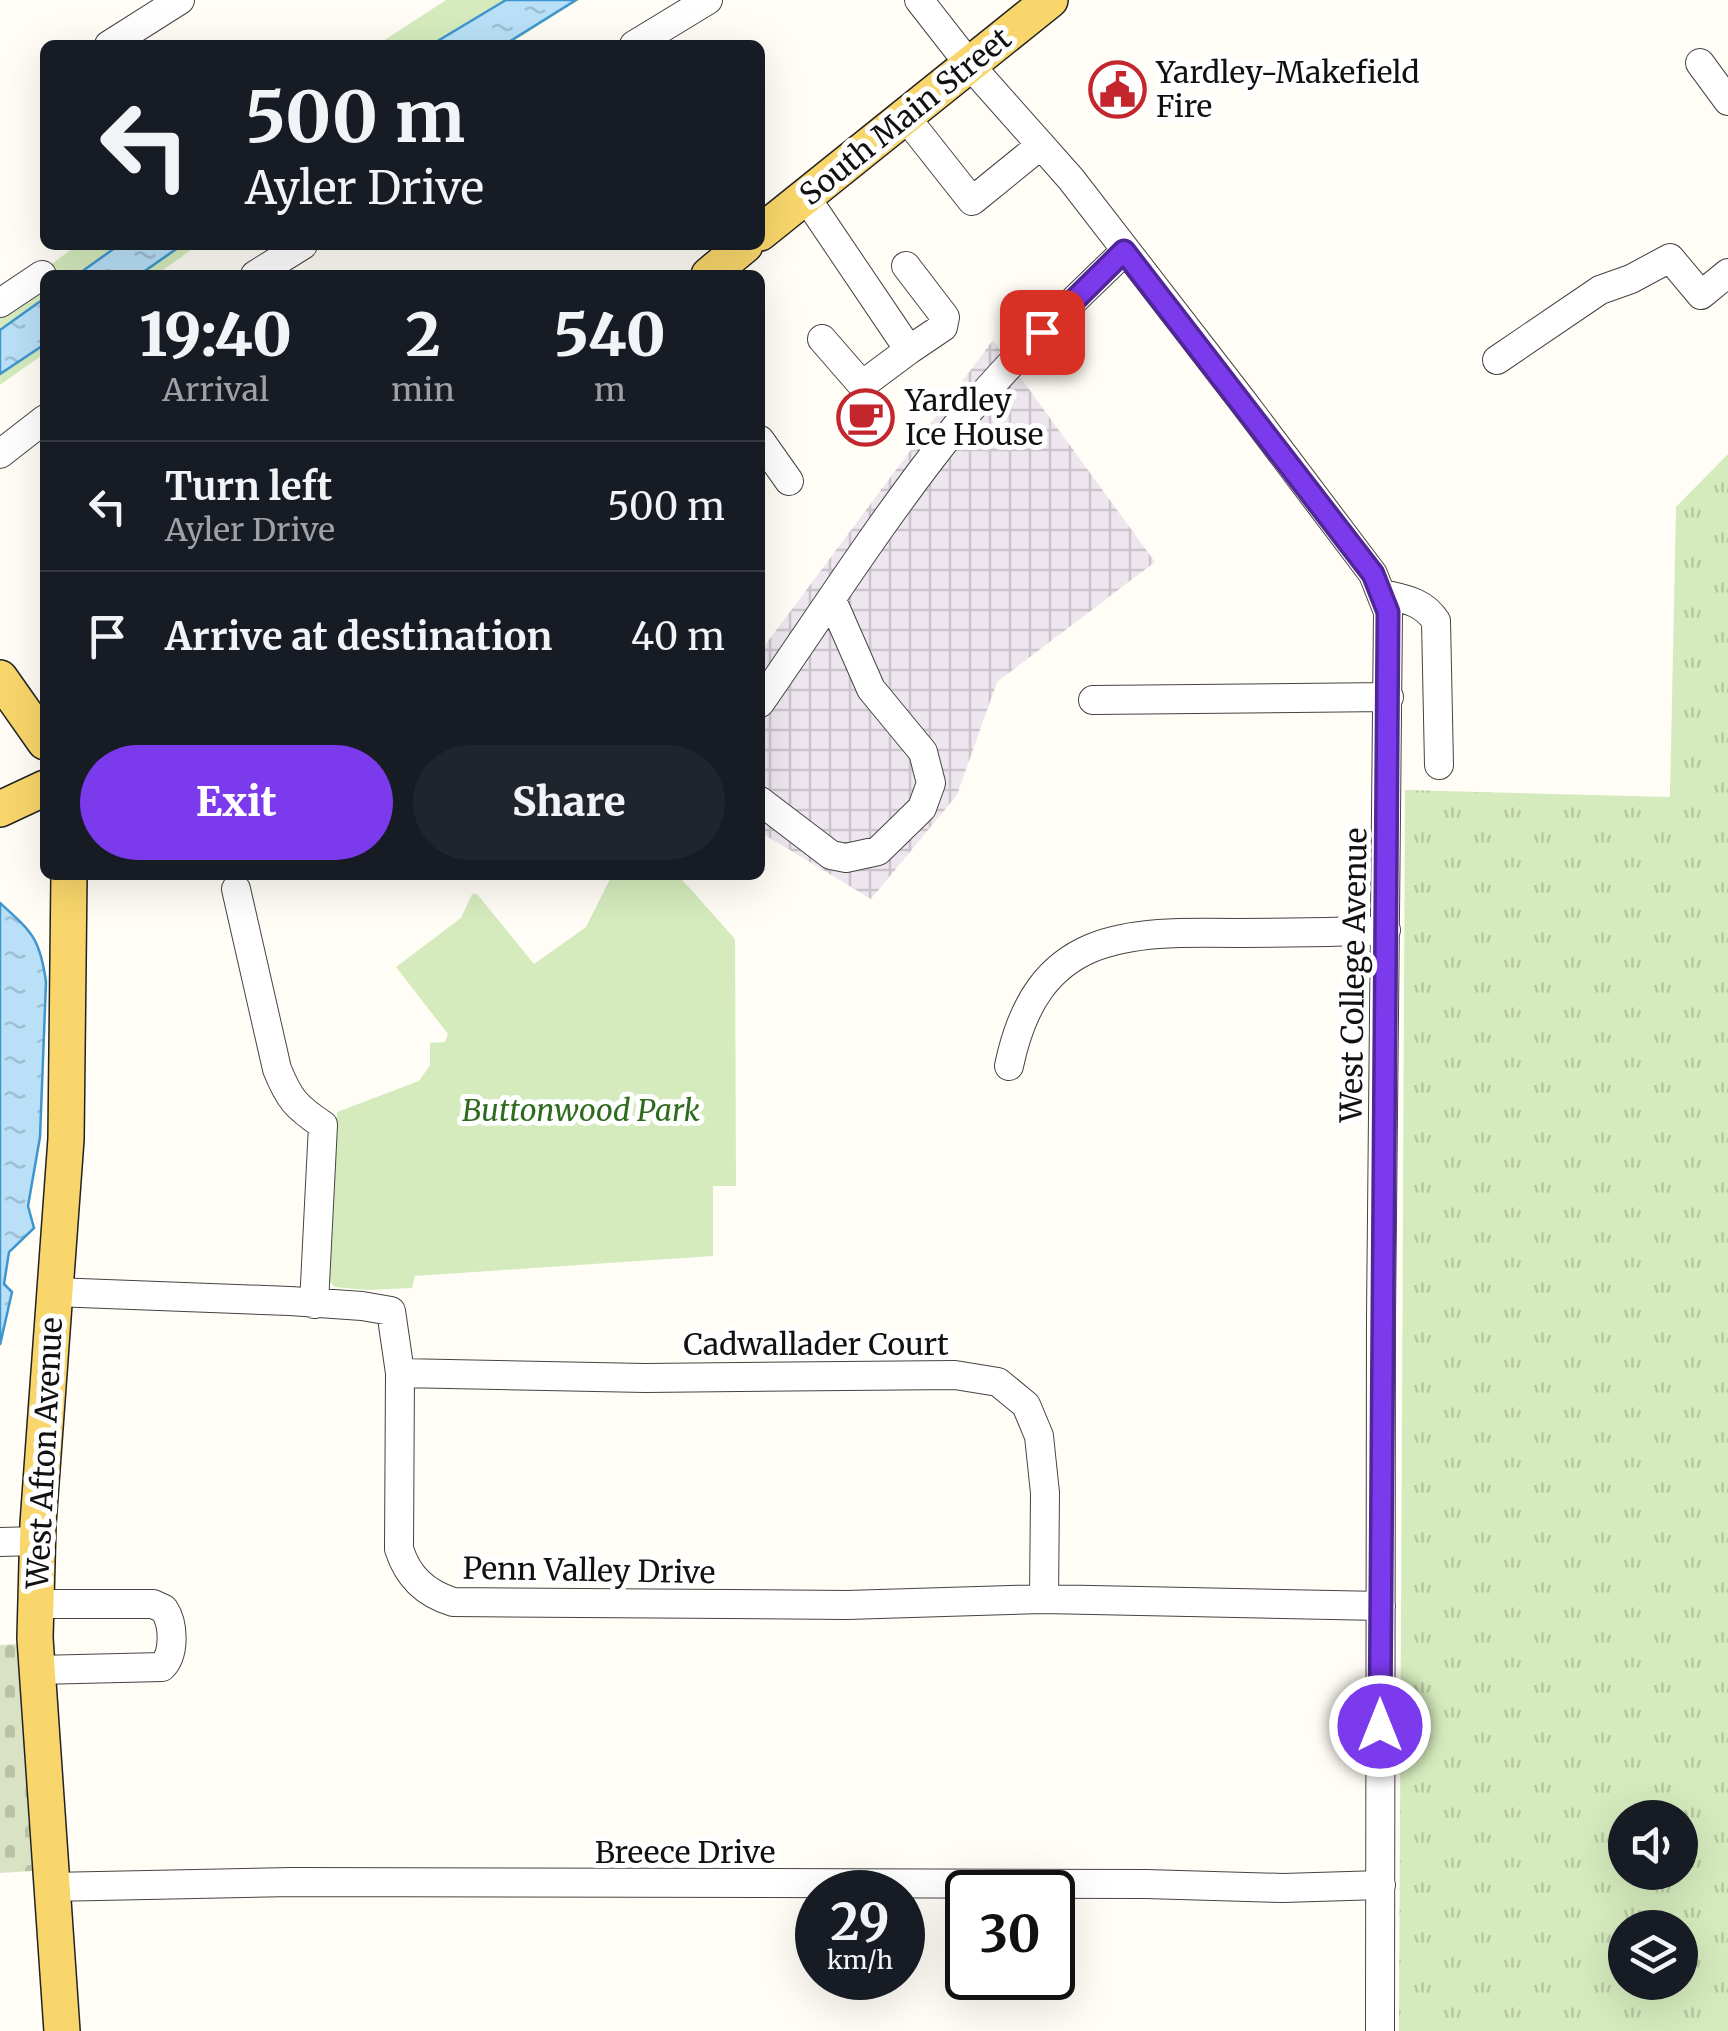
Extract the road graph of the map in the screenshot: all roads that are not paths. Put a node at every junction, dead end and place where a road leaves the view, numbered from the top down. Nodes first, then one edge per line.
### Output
1 (180, 0) edge
2 (708, 0) edge
3 (919, 0) edge
4 (1050, 0) edge
5 (117, 40) edge
6 (642, 40) edge
7 (1700, 63) dead end
8 (968, 64) junction
9 (1728, 101) edge
10 (904, 115) junction
11 (1041, 145) junction
12 (805, 196) junction
13 (765, 229) edge
14 (295, 250) edge
15 (740, 250) edge
16 (1124, 251) junction
17 (906, 266) dead end
18 (263, 270) edge
19 (715, 270) edge
20 (1728, 273) edge
21 (40, 276) edge
22 (0, 303) edge
23 (822, 339) dead end
24 (909, 350) junction
25 (1497, 360) dead end
26 (40, 423) edge
27 (765, 447) edge
28 (0, 454) edge
29 (788, 481) dead end
30 (1383, 594) junction
31 (832, 600) junction
32 (0, 678) edge
33 (765, 695) edge
34 (1388, 696) junction
35 (1094, 700) dead end
36 (40, 735) edge
37 (1439, 764) dead end
38 (40, 790) edge
39 (765, 805) edge
40 (0, 809) edge
41 (69, 880) edge
42 (236, 889) dead end
43 (1386, 930) junction
44 (1010, 1066) dead end
45 (54, 1292) junction
46 (314, 1304) junction
47 (400, 1373) junction
48 (37, 1541) junction
49 (0, 1542) edge
50 (1044, 1599) junction
51 (35, 1604) junction
52 (1380, 1606) junction
53 (36, 1670) junction
54 (50, 1886) junction
55 (1381, 1886) junction
56 (62, 2031) edge
57 (1380, 2031) edge

1 - 5 street
2 - 6 street
3 - 8 street, West College Avenue
4 - 8 main road, South Main Street
7 - 9 street
8 - 10 main road, South Main Street
8 - 11 street, West College Avenue
10 - 11 street
10 - 12 main road, South Main Street
11 - 16 street, West College Avenue
12 - 13 main road, South Main Street
12 - 24 street
14 - 18 street
15 - 19 main road
16 - 30 street, West College Avenue
16 - 31 street
17 - 24 street
20 - 25 street
21 - 22 street
23 - 24 street
26 - 28 street
27 - 29 street
30 - 34 street, West College Avenue
30 - 37 street
31 - 33 street
31 - 39 street
32 - 36 main road
34 - 35 street
34 - 43 street, West College Avenue
38 - 40 main road
41 - 45 main road, West Afton Avenue
42 - 46 street
43 - 44 street
43 - 52 street, West College Avenue
45 - 46 street, Penn Valley Drive
45 - 48 main road, West Afton Avenue
46 - 47 street, Penn Valley Drive
47 - 50 street, Cadwallader Court
47 - 50 street, Penn Valley Drive
48 - 49 street
48 - 51 main road, West Afton Avenue
50 - 52 street, Penn Valley Drive
51 - 53 main road, West Afton Avenue
51 - 53 street
52 - 55 street, West College Avenue
53 - 54 main road, West Afton Avenue
54 - 55 street, Breece Drive
54 - 56 main road, West Afton Avenue
55 - 57 street, West College Avenue

